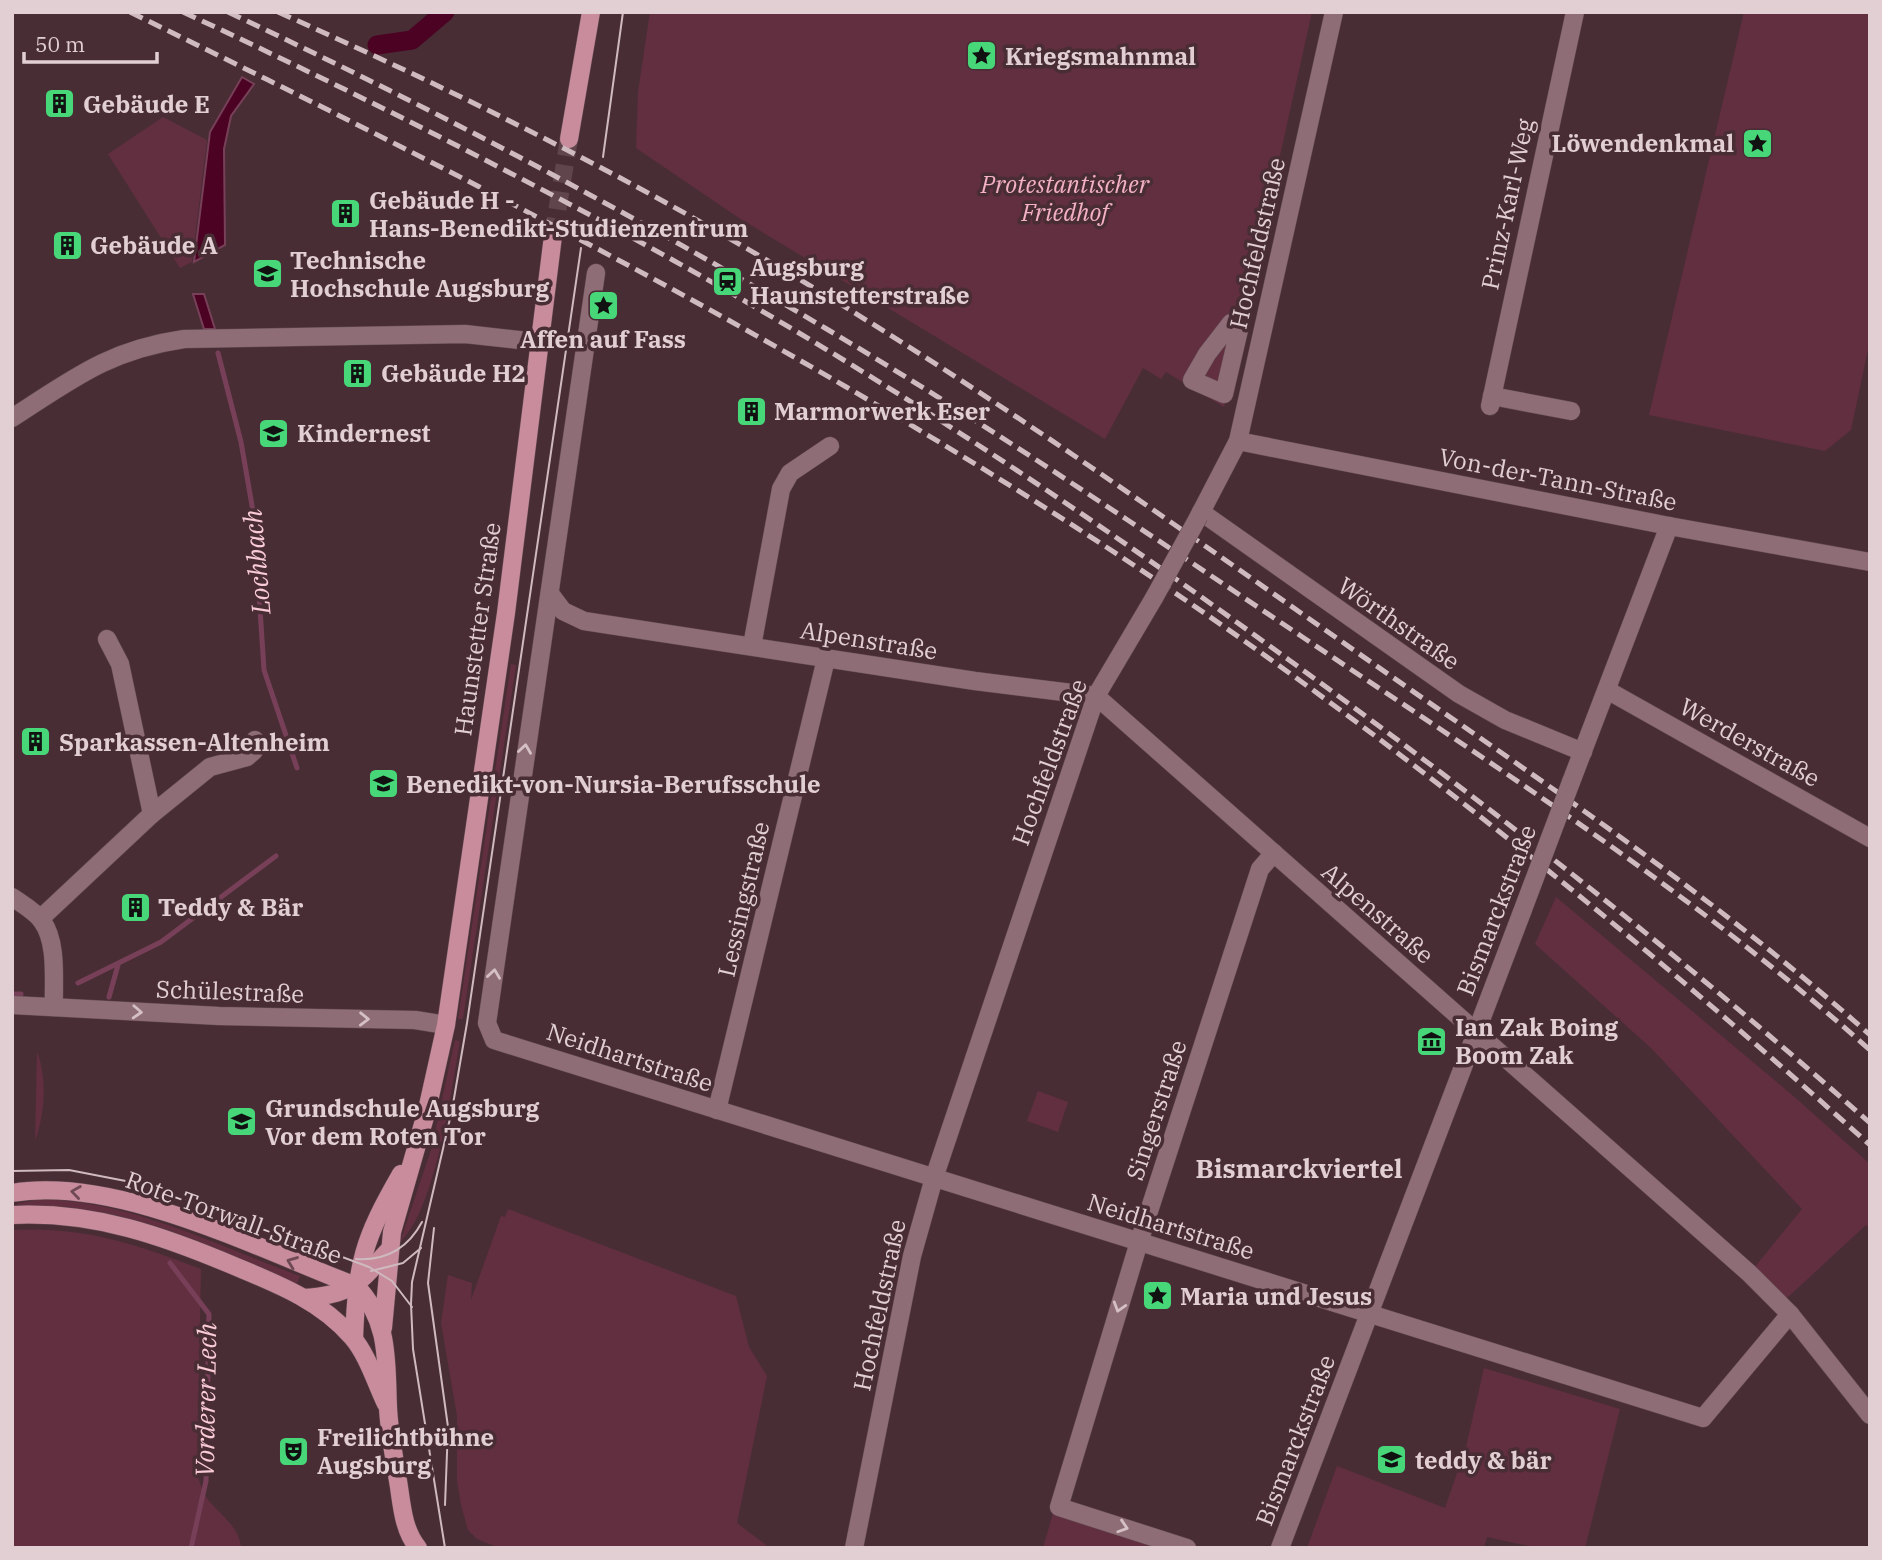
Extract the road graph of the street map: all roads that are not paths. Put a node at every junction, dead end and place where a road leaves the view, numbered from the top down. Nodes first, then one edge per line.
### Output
1 (591, 12) edge
2 (1334, 12) edge
3 (1575, 12) edge
4 (569, 139) tunnel mouth
5 (553, 236) tunnel mouth
6 (596, 273) dead end
7 (537, 342) junction
8 (1571, 411) dead end
9 (12, 418) edge
10 (1238, 442) junction
11 (830, 446) dead end
12 (1200, 514) junction
13 (1669, 526) junction
14 (1870, 562) edge
15 (551, 595) junction
16 (107, 639) dead end
17 (752, 646) junction
18 (826, 659) junction
19 (1607, 690) junction
20 (1096, 696) junction
21 (255, 740) dead end
22 (1583, 752) junction
23 (152, 814) junction
24 (1870, 838) edge
25 (1274, 853) junction
26 (12, 897) edge
27 (41, 918) junction
28 (12, 1005) edge
29 (54, 1007) junction
30 (446, 1025) junction
31 (1476, 1032) junction
32 (717, 1110) junction
33 (415, 1150) junction
34 (934, 1178) junction
35 (12, 1193) edge
36 (12, 1215) edge
37 (1139, 1242) junction
38 (388, 1251) junction
39 (356, 1286) junction
40 (304, 1298) junction
41 (1369, 1314) junction
42 (1790, 1314) junction
43 (383, 1328) junction
44 (354, 1339) junction
45 (388, 1408) junction
46 (1870, 1415) edge
47 (418, 1548) edge
48 (854, 1548) edge
49 (1187, 1548) edge
50 (1280, 1548) edge

1 - 4 main road
2 - 10 street, Hochfeldstraße
3 - 8 street, Prinz-Karl-Weg
5 - 7 main road, Haunstetter Straße
6 - 15 street
7 - 9 street
7 - 30 main road, Haunstetter Straße
10 - 12 street, Hochfeldstraße
10 - 13 street, Von-der-Tann-Straße
11 - 17 street
12 - 20 street, Hochfeldstraße, bridge
12 - 22 street, Wörthstraße
13 - 14 street, Von-der-Tann-Straße
13 - 19 street, Bismarckstraße
15 - 17 street, Alpenstraße
32 -> 15 street, Neidhartstraße
16 - 23 street
17 - 18 street, Alpenstraße
18 - 20 street, Alpenstraße
18 - 32 street, Lessingstraße
19 - 22 street, Bismarckstraße
19 - 24 street, Werderstraße
20 - 25 street, Alpenstraße
20 - 34 street, Hochfeldstraße
21 - 23 street
22 - 31 street, Bismarckstraße, bridge
23 - 27 street
25 - 31 street, Alpenstraße
25 - 37 street, Singerstraße
26 - 27 street
27 - 29 street
28 - 29 street, Schülestraße
29 -> 30 street, Schülestraße
30 - 33 main road, Haunstetter Straße
31 - 41 street, Bismarckstraße
31 - 42 street, Alpenstraße
32 - 34 street, Neidhartstraße
33 - 38 main road, Haunstetter Straße
33 - 39 main road, Haunstetter Straße
34 - 37 street, Neidhartstraße
34 - 48 street, Hochfeldstraße
39 -> 35 main road, Rote-Torwall-Straße
36 - 40 main road, Rote-Torwall-Straße
37 - 41 street, Neidhartstraße
37 -> 49 street, Singerstraße
38 - 39 main road, Haunstetter Straße
38 - 43 main road, Haunstetter Straße
39 - 40 main road, Rote-Torwall-Straße
39 - 43 main road, Rote-Torwall-Straße
39 - 44 main road, Rote-Torwall-Straße
40 - 44 main road, Rote-Torwall-Straße
41 - 42 street, Neidhartstraße
41 - 50 street, Bismarckstraße
42 - 46 street, Alpenstraße
43 - 45 main road, Rote-Torwall-Straße
44 - 45 main road, Rote-Torwall-Straße
45 - 47 main road, Rote-Torwall-Straße

